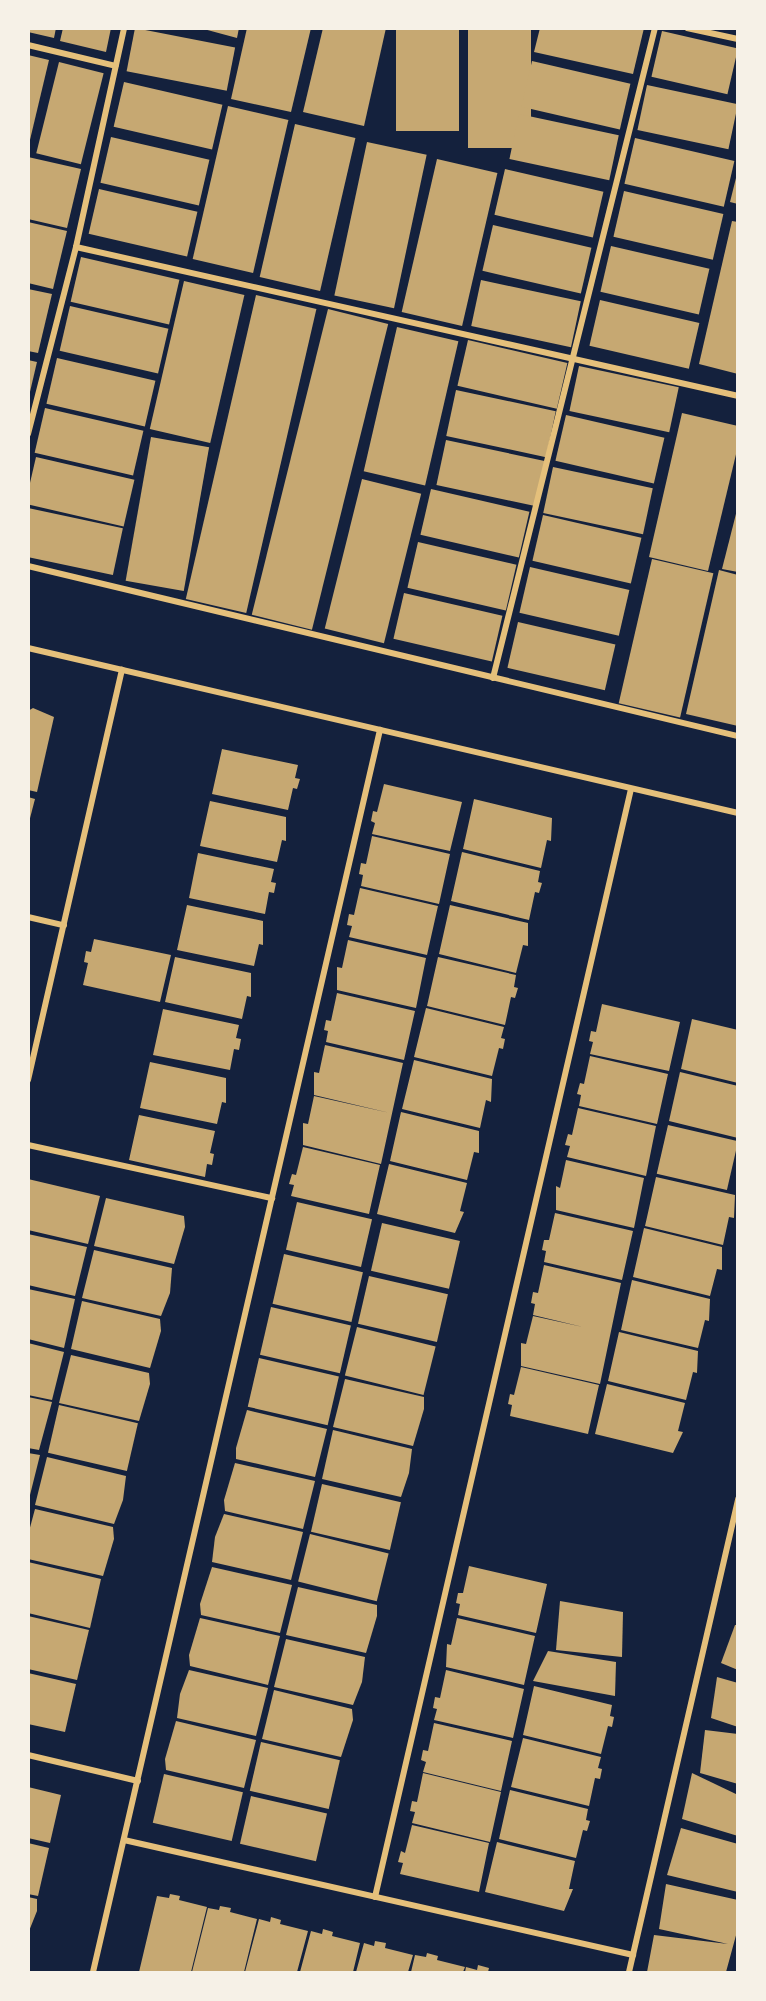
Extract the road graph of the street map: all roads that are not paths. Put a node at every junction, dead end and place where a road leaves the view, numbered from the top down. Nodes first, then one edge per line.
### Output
1 (124, 28) edge
2 (655, 28) edge
3 (687, 28) edge
4 (738, 39) edge
5 (28, 45) edge
6 (116, 66) junction
7 (76, 247) junction
8 (575, 358) junction
9 (738, 396) edge
10 (28, 434) edge
11 (28, 566) edge
12 (28, 648) edge
13 (122, 670) junction
14 (493, 678) junction
15 (380, 730) junction
16 (738, 736) edge
17 (631, 789) junction
18 (738, 813) edge
19 (28, 917) edge
20 (64, 925) junction
21 (28, 1080) edge
22 (28, 1145) edge
23 (272, 1198) junction
24 (738, 1498) edge
25 (735, 1525) edge
26 (28, 1755) edge
27 (138, 1780) junction
28 (124, 1840) junction
29 (375, 1897) junction
30 (633, 1955) junction
31 (93, 1972) edge
32 (629, 1972) edge

1 - 6 street
2 - 8 street
3 - 4 street
5 - 6 street
6 - 7 street
7 - 8 street
7 - 10 street
8 - 9 street
8 - 14 street
11 - 14 street
12 - 13 street
13 - 15 street
13 - 20 street
14 - 16 street
15 - 17 street
15 - 23 street
17 - 18 street
17 - 29 street
19 - 20 street
20 - 21 street
22 - 23 street
23 - 27 street
24 - 25 street
25 - 30 street
26 - 27 street
27 - 28 street
28 - 29 street
28 - 31 street
29 - 30 street
30 - 32 street

